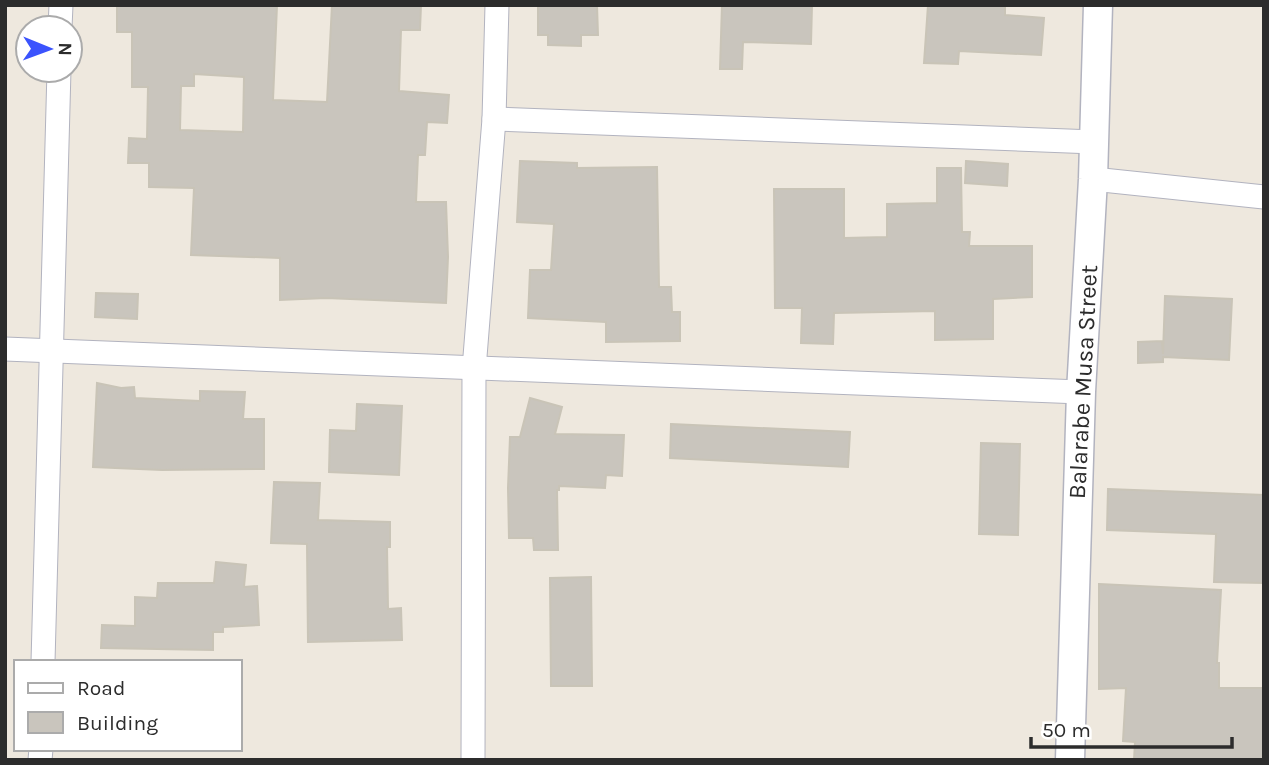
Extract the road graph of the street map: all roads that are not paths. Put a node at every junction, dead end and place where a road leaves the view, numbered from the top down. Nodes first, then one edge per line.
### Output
1 (496, 5) edge
2 (1098, 5) edge
3 (59, 84) edge
4 (494, 119) junction
5 (1094, 142) junction
6 (1093, 179) junction
7 (1264, 197) edge
8 (5, 349) edge
9 (51, 350) junction
10 (474, 369) junction
11 (1082, 392) junction
12 (43, 660) edge
13 (473, 760) edge
14 (1069, 760) edge

1 - 4 street
2 - 5 street, Balarabe Musa Street
3 - 9 street
4 - 5 street
4 - 10 street
5 - 6 street, Balarabe Musa Street
6 - 7 street
6 - 11 street, Balarabe Musa Street
8 - 9 street
9 - 10 street
9 - 12 street
10 - 11 street
10 - 13 street
11 - 14 street, Balarabe Musa Street

